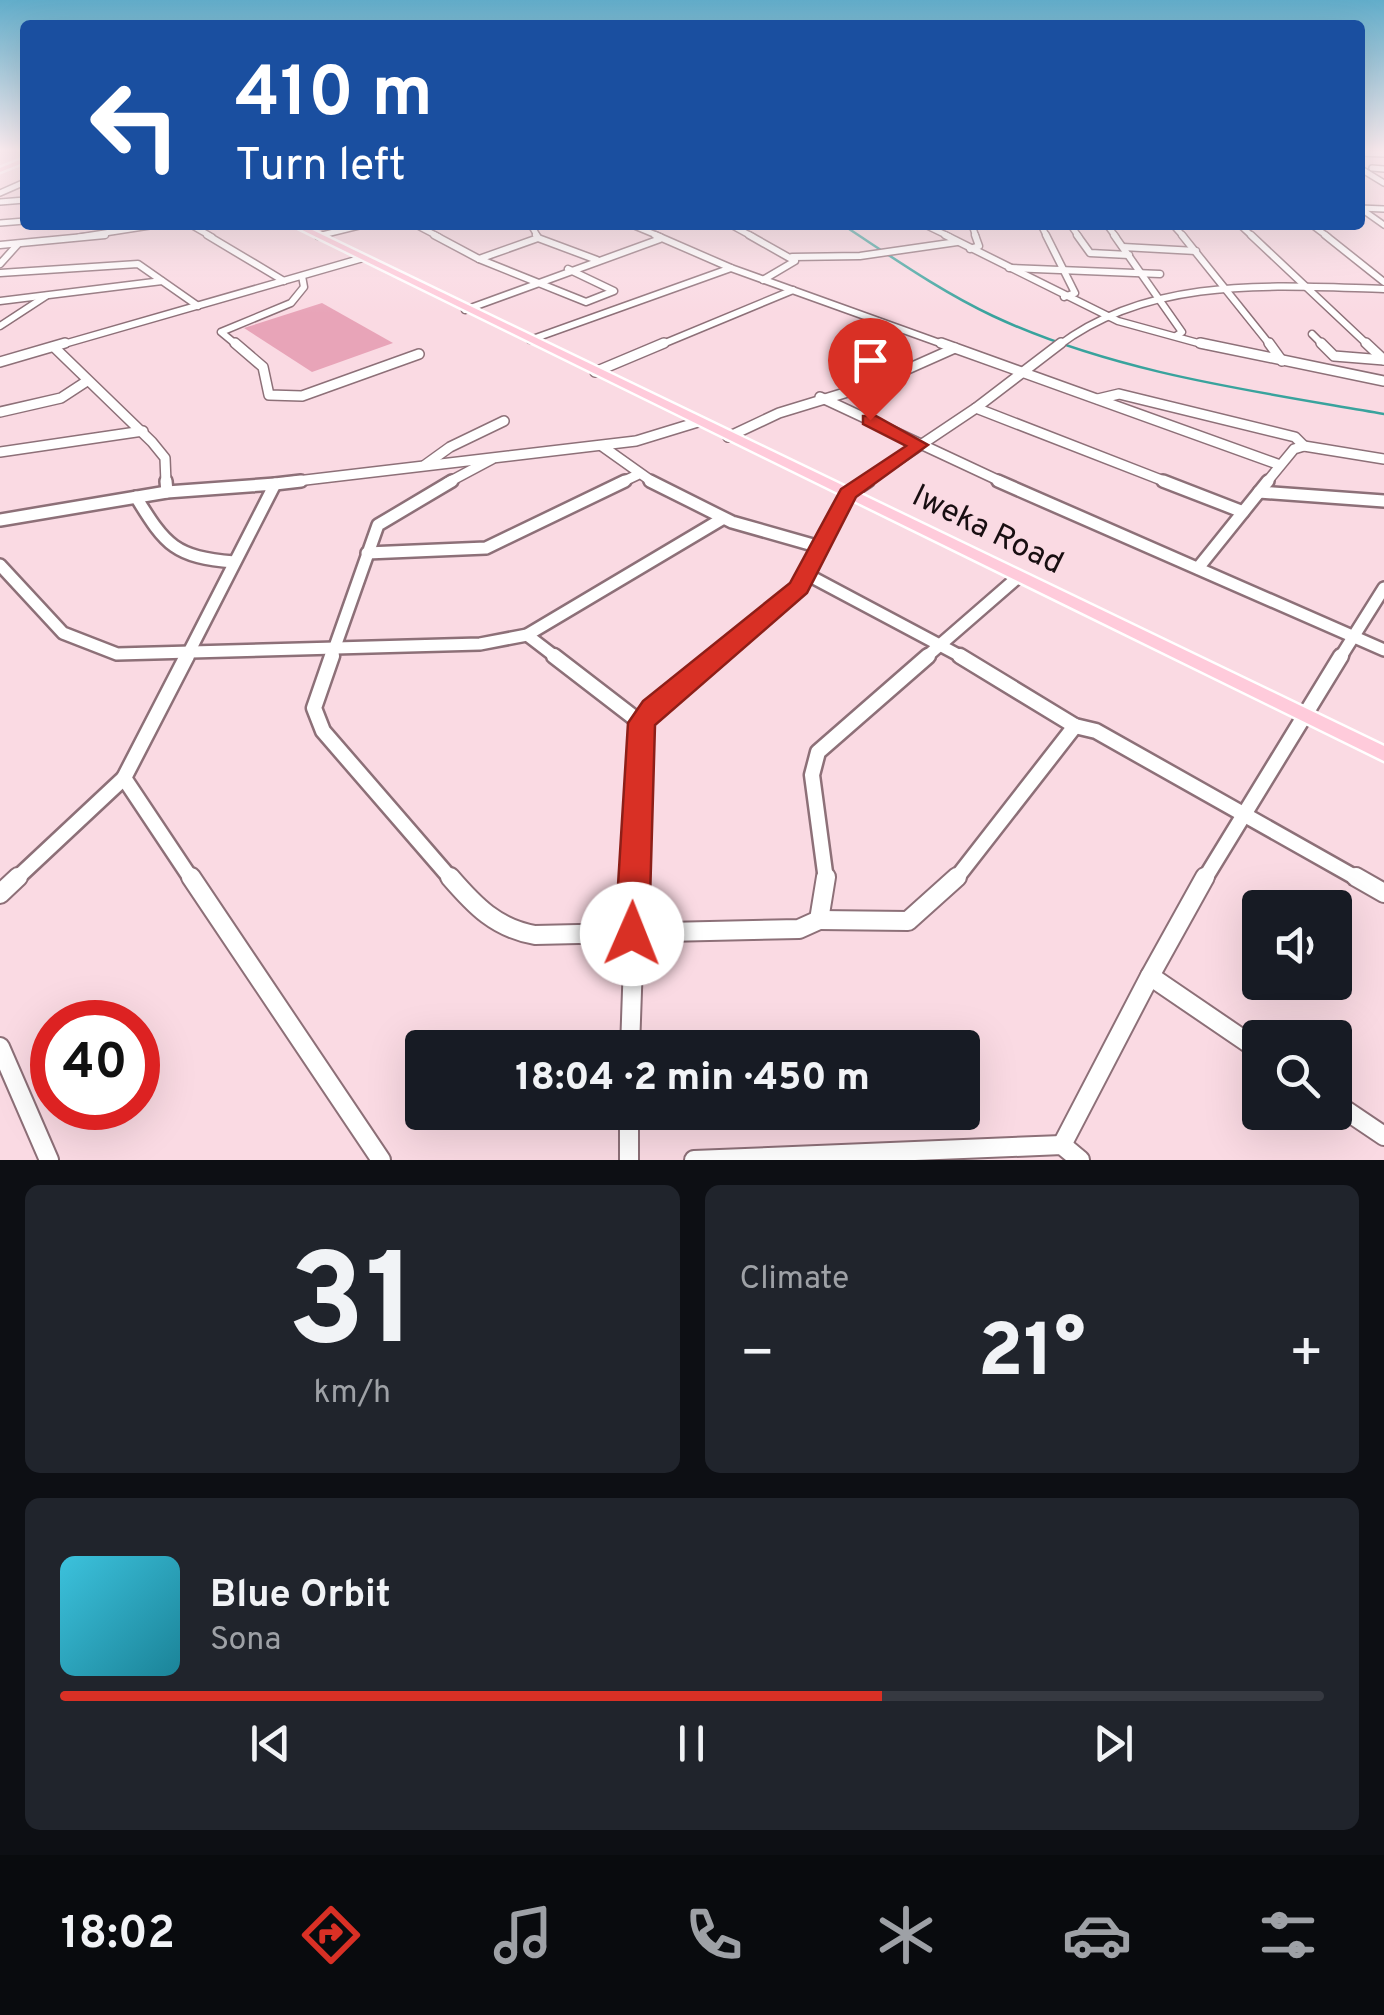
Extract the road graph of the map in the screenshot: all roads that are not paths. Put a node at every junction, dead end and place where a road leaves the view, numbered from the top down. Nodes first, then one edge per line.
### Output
1 (1365, 211) edge
2 (1365, 218) edge
3 (1375, 218) junction
4 (1384, 222) edge
5 (133, 230) edge
6 (199, 230) edge
7 (306, 230) edge
8 (341, 230) edge
9 (425, 230) edge
10 (534, 230) edge
11 (642, 230) edge
12 (741, 230) edge
13 (935, 230) edge
14 (974, 230) edge
15 (1043, 230) edge
16 (1074, 230) edge
17 (1111, 230) edge
18 (1177, 230) edge
19 (1245, 230) edge
20 (1318, 230) edge
21 (318, 236) junction
22 (538, 238) junction
23 (660, 239) junction
24 (958, 242) junction
25 (18, 244) junction
26 (0, 245) edge
27 (1123, 247) junction
28 (970, 249) junction
29 (1196, 251) junction
30 (1129, 254) junction
31 (792, 257) junction
32 (363, 258) junction
33 (480, 259) junction
34 (596, 260) junction
35 (0, 264) edge
36 (730, 268) junction
37 (1005, 268) junction
38 (1064, 269) junction
39 (568, 270) junction
40 (1368, 270) junction
41 (1384, 270) edge
42 (0, 273) edge
43 (1142, 273) junction
44 (1160, 274) dead end
45 (302, 276) junction
46 (763, 280) junction
47 (162, 281) junction
48 (284, 281) junction
49 (536, 282) junction
50 (1227, 286) junction
51 (1305, 286) junction
52 (1384, 286) edge
53 (793, 290) junction
54 (46, 296) junction
55 (1064, 297) junction
56 (1159, 298) junction
57 (0, 301) edge
58 (198, 306) junction
59 (465, 310) junction
60 (1108, 317) junction
61 (0, 326) edge
62 (1312, 334) dead end
63 (1171, 336) junction
64 (530, 340) junction
65 (55, 348) junction
66 (955, 348) junction
67 (419, 354) dead end
68 (1384, 360) edge
69 (1282, 361) junction
70 (0, 362) edge
71 (595, 372) junction
72 (1018, 372) junction
73 (87, 381) junction
74 (1384, 381) edge
75 (820, 398) junction
76 (1098, 399) junction
77 (976, 408) junction
78 (2, 411) edge
79 (504, 421) dead end
80 (0, 422) edge
81 (698, 422) junction
82 (144, 431) junction
83 (728, 438) junction
84 (919, 445) junction
85 (602, 446) junction
86 (1304, 446) junction
87 (0, 452) edge
88 (492, 459) junction
89 (1384, 459) edge
90 (1280, 464) junction
91 (422, 467) junction
92 (637, 475) junction
93 (275, 484) junction
94 (167, 492) junction
95 (1260, 492) junction
96 (848, 494) junction
97 (136, 497) junction
98 (1384, 501) edge
99 (1243, 512) junction
100 (722, 519) junction
101 (0, 520) edge
102 (820, 548) junction
103 (368, 554) junction
104 (234, 562) junction
105 (0, 565) edge
106 (1198, 568) junction
107 (808, 575) junction
108 (1016, 578) junction
109 (1384, 588) edge
110 (527, 635) junction
111 (1354, 637) junction
112 (941, 644) junction
113 (331, 649) junction
114 (1384, 650) edge
115 (188, 652) junction
116 (1305, 714) junction
117 (641, 723) junction
118 (1075, 726) junction
119 (1384, 754) edge
120 (124, 778) junction
121 (1240, 815) junction
122 (1384, 893) edge
123 (0, 894) edge
124 (820, 920) junction
125 (632, 934) junction
126 (1150, 976) junction
127 (630, 1030) edge
128 (1242, 1039) edge
129 (0, 1047) edge
130 (1352, 1114) edge
131 (629, 1130) edge
132 (1384, 1136) edge
133 (1062, 1146) junction
134 (885, 1158) edge
135 (50, 1160) edge
136 (382, 1160) edge
137 (628, 1160) edge
138 (694, 1160) edge
139 (1080, 1160) edge

1 - 3 street
2 - 3 street
3 - 4 street
5 - 25 street
6 - 48 street
7 - 21 main road, Iweka Road
8 - 21 street
9 - 33 street
10 - 22 street
11 - 23 street
12 - 31 street
13 - 24 street
14 - 28 street
15 - 38 street
16 - 30 street
17 - 27 street
18 - 29 street
19 - 51 street
20 - 40 street
21 - 32 main road, Iweka Road
22 - 33 street
22 - 34 street
23 - 34 street
23 - 36 street
24 - 28 street
24 - 31 street
25 - 26 street
25 - 35 street
27 - 29 street
27 - 30 street
28 - 37 street
29 - 50 street
30 - 43 street
31 - 46 street
32 - 45 street
32 - 59 main road, Iweka Road
33 - 49 street
34 - 39 street
36 - 46 street
36 - 64 street
37 - 38 street
37 - 55 street
38 - 43 street
38 - 55 street
39 - 49 street
39 - 49 street
40 - 41 street
40 - 52 street
42 - 47 street
43 - 44 street
43 - 56 street
45 - 48 street
45 - 67 street
46 - 53 street
47 - 54 street
47 - 58 street
48 - 58 street
49 - 59 street
50 - 51 street
50 - 56 street
50 - 69 street
51 - 52 street
51 - 68 street
53 - 66 street
53 - 71 street
54 - 57 street
54 - 61 street
55 - 60 street
56 - 60 street
56 - 63 street
58 - 65 street
59 - 64 main road, Iweka Road
60 - 63 street
60 - 72 street
62 - 68 street
63 - 69 street
64 - 71 main road, Iweka Road
65 - 70 street
65 - 73 street
66 - 72 street
66 - 75 street
69 - 74 street
71 - 81 main road, Iweka Road
72 - 76 street
72 - 77 street
73 - 78 street
73 - 82 street
75 - 83 street
75 - 84 street
76 - 86 street
76 - 90 street
77 - 84 street
77 - 99 street
78 - 80 street
79 - 91 street
81 - 83 main road, Iweka Road
81 - 85 street
82 - 87 street
82 - 94 street
83 - 96 main road, Iweka Road
84 - 96 street
84 - 106 street
85 - 88 street
85 - 92 street
86 - 89 street
86 - 90 street
88 - 91 street
88 - 103 street
90 - 95 street
91 - 93 street
92 - 100 street
92 - 103 street
93 - 94 street
93 - 104 street
94 - 97 street
95 - 98 street
95 - 99 street
96 - 102 street
96 - 108 main road, Iweka Road
97 - 101 street
97 - 104 street
99 - 106 street
100 - 102 street
100 - 110 street
102 - 107 street
103 - 113 street
104 - 115 street
105 - 115 street
106 - 111 street
107 - 112 street
107 - 117 street
108 - 112 street
108 - 116 main road, Iweka Road
109 - 111 street
110 - 113 street
110 - 117 street
111 - 114 street
111 - 116 street
112 - 118 street
112 - 124 street
113 - 115 street
113 - 125 street
115 - 120 street
116 - 119 main road, Iweka Road
116 - 121 street
117 - 125 street
118 - 121 street
118 - 124 street
120 - 123 street
120 - 136 street
121 - 122 street
121 - 126 street
124 - 125 street
125 - 127 street
126 - 128 street
126 - 133 street
129 - 135 street
130 - 132 street
131 - 137 street
133 - 134 street
133 - 139 street
134 - 138 street

